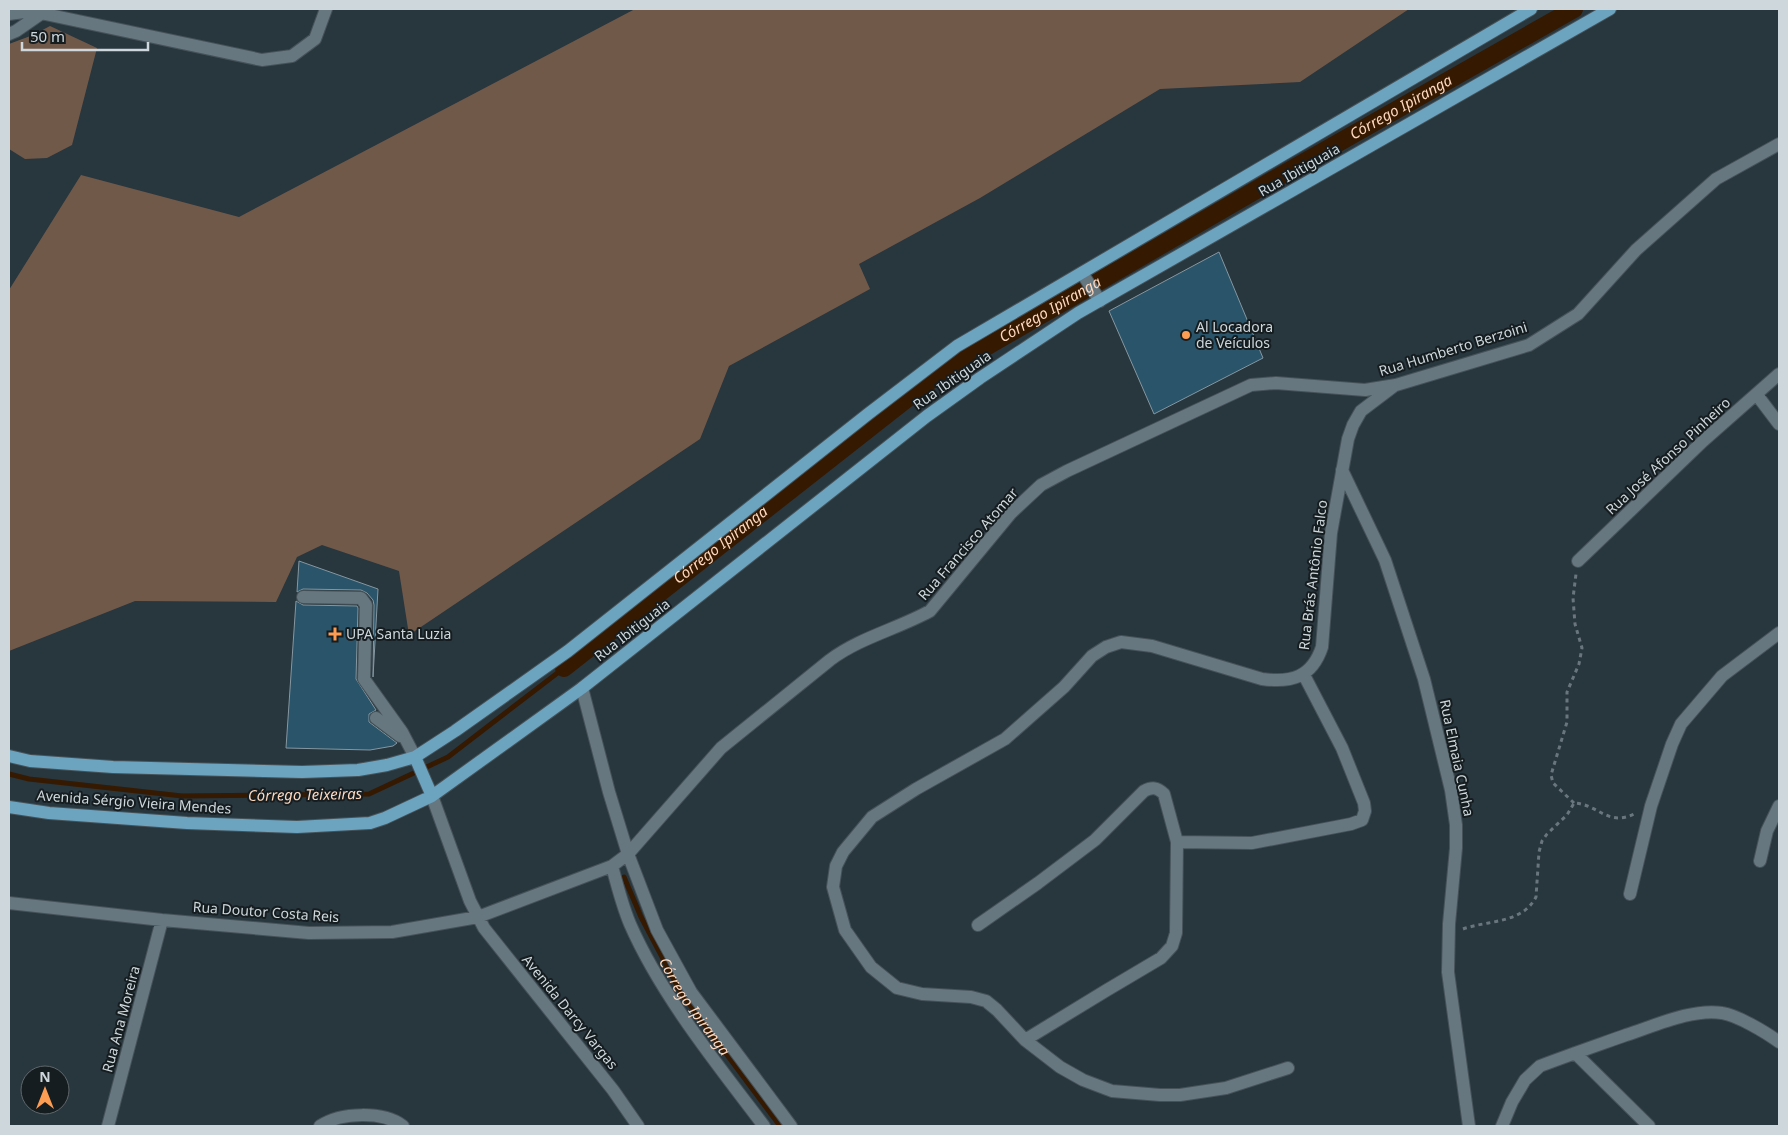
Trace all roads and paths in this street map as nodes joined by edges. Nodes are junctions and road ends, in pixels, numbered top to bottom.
1 (326, 9) edge
2 (1531, 9) edge
3 (1610, 9) edge
4 (42, 13) junction
5 (9, 14) edge
6 (9, 34) edge
7 (1779, 144) edge
8 (1084, 276) junction
9 (1099, 299) junction
10 (1779, 374) edge
11 (1396, 385) junction
12 (1364, 390) joint
13 (1757, 395) junction
14 (1779, 424) edge
15 (1342, 470) junction
16 (1578, 562) joint
17 (303, 597) dead end
18 (1779, 633) edge
19 (1304, 675) junction
20 (582, 688) junction
21 (376, 718) dead end
22 (404, 738) junction
23 (9, 756) edge
24 (417, 760) junction
25 (430, 790) junction
26 (1574, 803) junction
27 (9, 806) edge
28 (1651, 806) junction
29 (1779, 806) edge
30 (1176, 842) junction
31 (628, 854) junction
32 (1760, 861) dead end
33 (612, 866) junction
34 (1630, 894) dead end
35 (9, 903) edge
36 (478, 917) junction
37 (162, 920) junction
38 (978, 924) dead end
39 (1448, 939) junction
40 (1025, 1040) junction
41 (1779, 1042) edge
42 (1575, 1053) junction
43 (1288, 1068) dead end
44 (108, 1126) edge
45 (320, 1126) edge
46 (403, 1126) edge
47 (638, 1126) edge
48 (764, 1126) edge
49 (791, 1126) edge
50 (1469, 1126) edge
51 (1502, 1126) edge
52 (1649, 1126) edge

1 - 4 street
2 - 8 main road, Rua Ibitiguaia
3 - 9 main road, Rua Ibitiguaia
4 - 5 street
4 - 6 street
7 - 11 street, Rua Humberto Berzoini
8 - 9 street
8 - 24 main road, Rua Ibitiguaia
9 - 20 main road, Rua Ibitiguaia
10 - 13 street, Rua José Afonso Pinheiro
11 - 12 street, Rua Humberto Berzoini
11 - 15 street, Rua Brás Antônio Falco
12 - 31 street, Rua Francisco Atomar
13 - 14 street
13 - 16 street, Rua José Afonso Pinheiro
15 - 19 street, Rua Brás Antônio Falco
15 - 39 street, Rua Elmaia Cunha
16 - 26 path
17 - 22 street
18 - 28 street
19 - 30 street
19 - 40 street
20 - 25 main road, Rua Ibitiguaia
20 - 31 street
21 - 22 street
22 - 24 street
23 - 24 main road
24 - 25 main road
25 - 27 main road, Avenida Sérgio Vieira Mendes
25 - 36 street, Avenida Darcy Vargas
26 - 28 path
26 - 39 path
28 - 34 street
29 - 32 street
30 - 38 street
30 - 40 street
31 - 33 street, Rua Doutor Costa Reis
31 - 49 street
33 - 36 street, Rua Doutor Costa Reis
33 - 48 street
35 - 37 street, Rua Doutor Costa Reis
36 - 37 street, Rua Doutor Costa Reis
36 - 47 street, Avenida Darcy Vargas
37 - 44 street, Rua Ana Moreira
39 - 50 street, Rua Elmaia Cunha
40 - 43 street
41 - 42 street
42 - 51 street
42 - 52 street
45 - 46 street

